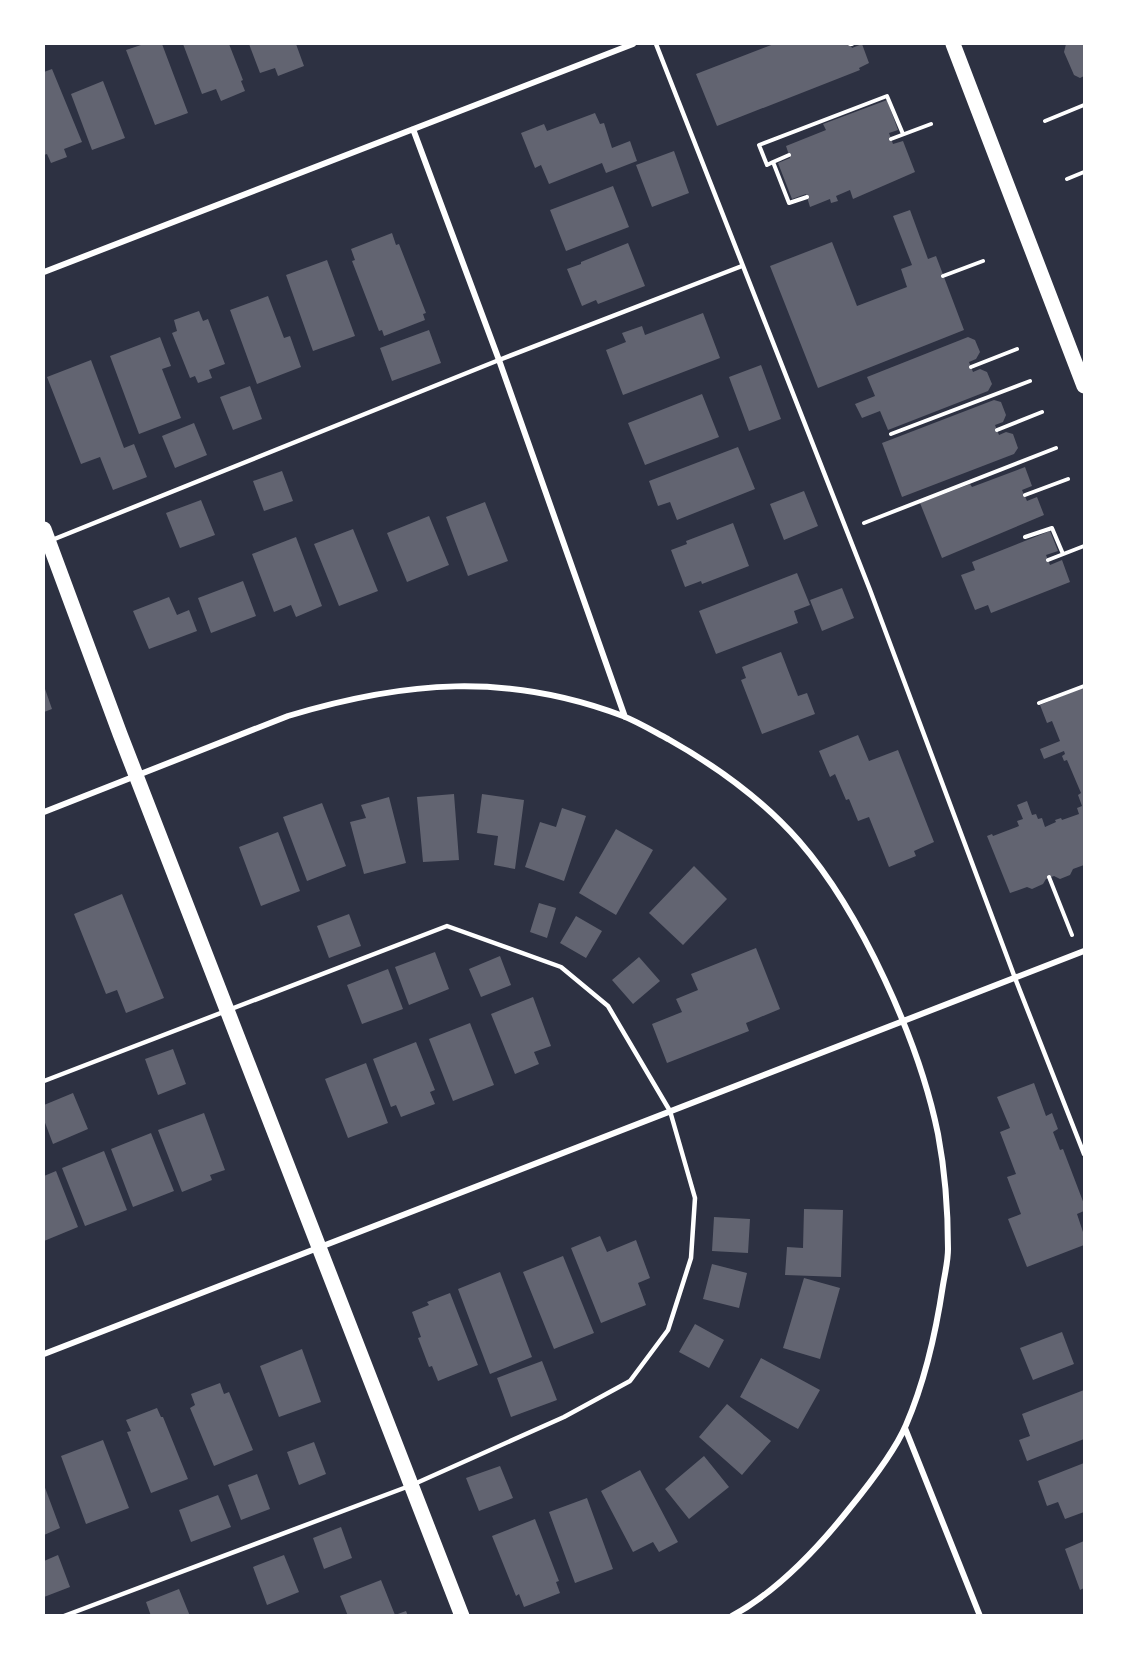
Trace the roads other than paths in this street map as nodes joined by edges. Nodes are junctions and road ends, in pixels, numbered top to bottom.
1 (633, 44) edge
2 (656, 44) edge
3 (953, 44) edge
4 (413, 129) junction
5 (742, 266) junction
6 (44, 272) edge
7 (499, 360) junction
8 (1084, 386) edge
9 (45, 538) edge
10 (625, 717) junction
11 (137, 774) junction
12 (44, 812) edge
13 (1082, 952) edge
14 (1015, 978) junction
15 (227, 1009) junction
16 (902, 1021) junction
17 (44, 1081) edge
18 (670, 1111) junction
19 (1084, 1154) edge
20 (319, 1247) junction
21 (44, 1354) edge
22 (905, 1428) junction
23 (412, 1485) junction
24 (63, 1616) edge
25 (462, 1616) edge
26 (732, 1616) edge
27 (980, 1616) edge

1 - 4 street
2 - 5 lane
3 - 8 main road
4 - 6 street
4 - 7 street
5 - 7 lane
5 - 14 lane
7 - 9 lane
7 - 10 street
9 - 11 main road
10 - 11 street
10 - 16 street
11 - 12 street
11 - 15 main road
13 - 14 street
14 - 16 street
14 - 19 lane
15 - 17 lane
15 - 18 lane
15 - 20 main road
16 - 18 street
16 - 22 street
18 - 20 street
18 - 23 lane
20 - 21 street
20 - 23 main road
22 - 26 street
22 - 27 street
23 - 24 lane
23 - 25 main road

